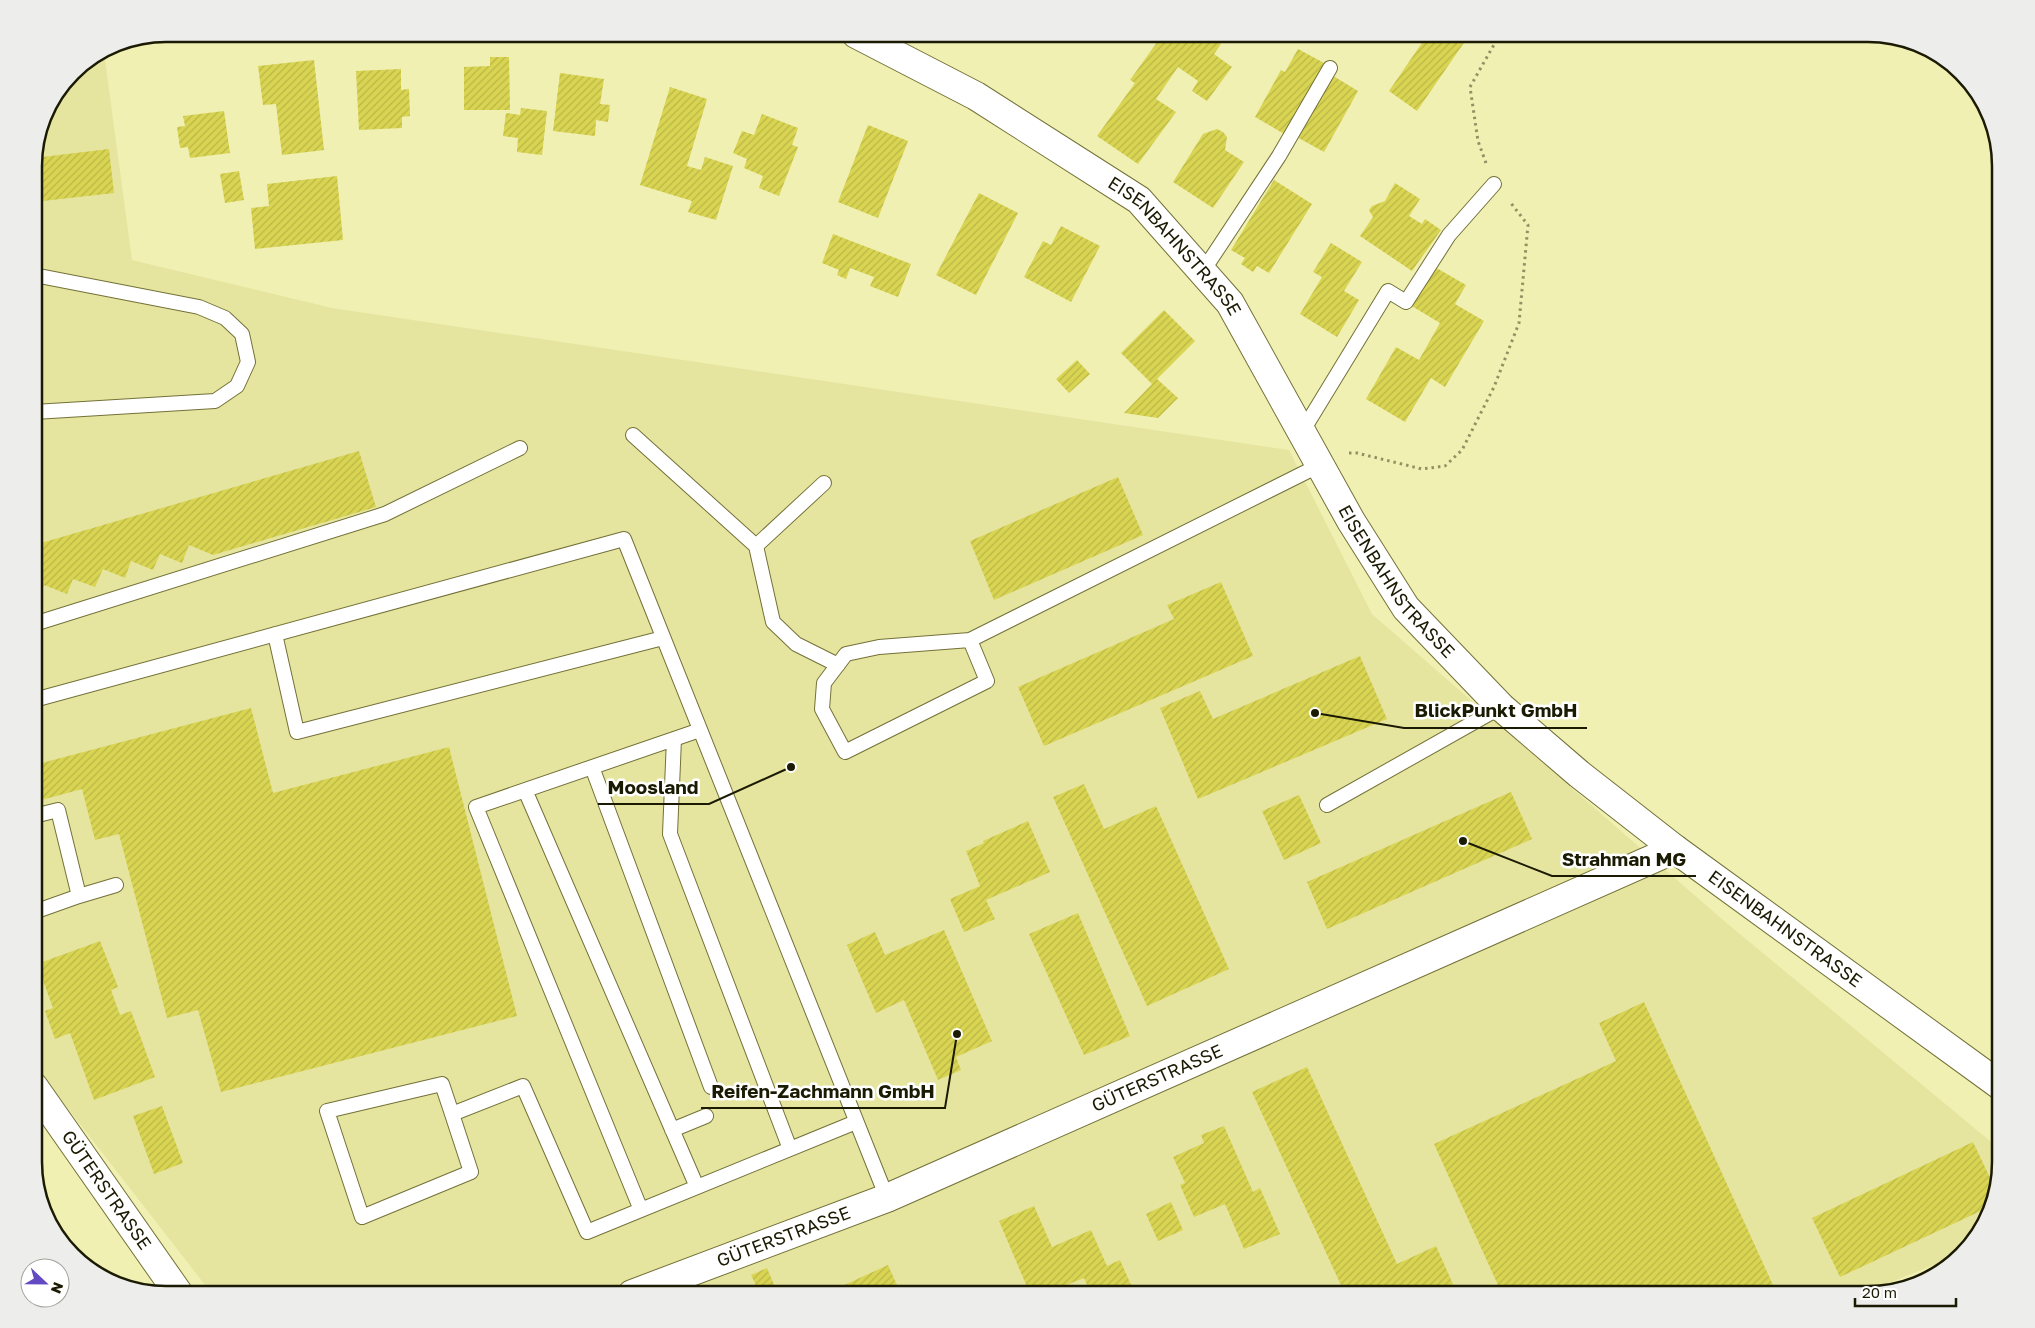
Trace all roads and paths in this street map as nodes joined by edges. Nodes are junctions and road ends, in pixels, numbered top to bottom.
1 (1495, 42) edge
2 (873, 43) edge
3 (1330, 68) dead end
4 (1494, 184) junction
5 (1203, 271) junction
6 (43, 277) edge
7 (43, 411) edge
8 (633, 435) dead end
9 (520, 448) dead end
10 (1312, 450) junction
11 (824, 483) dead end
12 (756, 546) junction
13 (43, 621) edge
14 (275, 634) junction
15 (663, 638) junction
16 (970, 640) junction
17 (838, 665) junction
18 (43, 698) edge
19 (1501, 707) junction
20 (700, 730) junction
21 (674, 739) junction
22 (592, 767) junction
23 (525, 790) junction
24 (1327, 804) dead end
25 (43, 814) edge
26 (1675, 849) junction
27 (116, 884) dead end
28 (79, 896) junction
29 (43, 909) edge
30 (1992, 1079) edge
31 (711, 1087) dead end
32 (43, 1101) edge
33 (452, 1114) junction
34 (706, 1116) dead end
35 (856, 1122) junction
36 (672, 1130) junction
37 (790, 1149) junction
38 (697, 1187) junction
39 (887, 1198) junction
40 (641, 1210) junction
41 (173, 1286) edge
42 (653, 1286) edge

1 - 4 path
2 - 5 street, EISENBAHNSTRASSE
3 - 5 lane
4 - 10 lane
4 - 10 path
5 - 10 street, EISENBAHNSTRASSE
6 - 7 lane
8 - 12 lane
9 - 13 lane
10 - 16 lane
10 - 19 street, EISENBAHNSTRASSE
11 - 12 lane
12 - 17 lane
14 - 15 lane
14 - 15 lane
14 - 18 lane
15 - 20 lane
16 - 17 lane
16 - 17 lane
19 - 24 lane
19 - 26 street, EISENBAHNSTRASSE
20 - 21 lane
20 - 35 lane
21 - 22 lane
21 - 37 lane
22 - 23 lane
22 - 31 lane
23 - 36 lane
23 - 40 lane
25 - 28 lane
26 - 30 street, EISENBAHNSTRASSE
26 - 39 street, GÜTERSTRASSE
27 - 28 lane
28 - 29 lane
32 - 41 street, GÜTERSTRASSE
33 - 33 lane
33 - 40 lane
34 - 36 lane
35 - 37 lane
35 - 39 lane
36 - 38 lane
37 - 38 lane
38 - 40 lane
39 - 42 street, GÜTERSTRASSE

